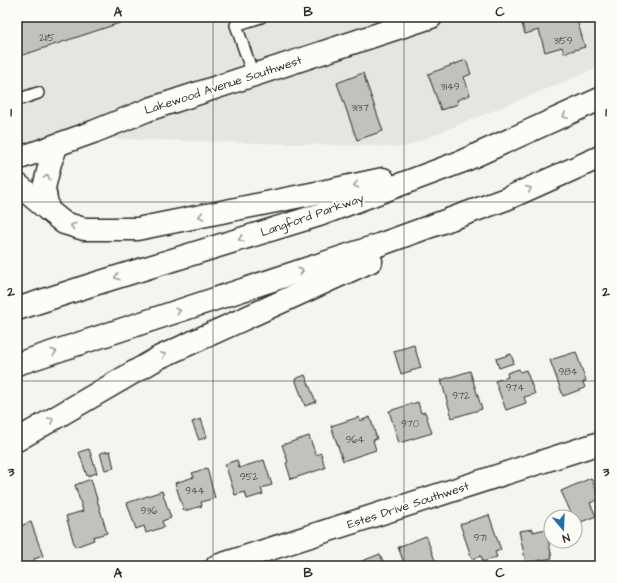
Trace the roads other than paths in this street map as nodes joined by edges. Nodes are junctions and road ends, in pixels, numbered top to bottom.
1 (261, 17) edge
2 (431, 17) edge
3 (234, 21) edge
4 (253, 75) junction
5 (38, 93) dead end
6 (600, 99) edge
7 (17, 100) edge
8 (57, 145) junction
9 (600, 157) edge
10 (17, 159) edge
11 (463, 161) junction
12 (17, 184) edge
13 (506, 199) junction
14 (48, 210) junction
15 (17, 310) edge
16 (17, 364) edge
17 (17, 440) edge
18 (600, 443) edge
19 (217, 566) edge

1 - 3 lane
2 - 4 main road, Lakewood Avenue Southwest
3 - 4 lane
4 - 8 main road, Lakewood Avenue Southwest
5 - 7 lane
6 -> 11 main road, Langford Parkway
8 - 10 main road, Lakewood Avenue Southwest
14 -> 8 main road
13 -> 9 main road
11 -> 14 main road
11 -> 15 main road, Langford Parkway
12 - 14 main road
16 -> 13 main road
17 -> 13 main road
18 - 19 main road, Estes Drive Southwest

